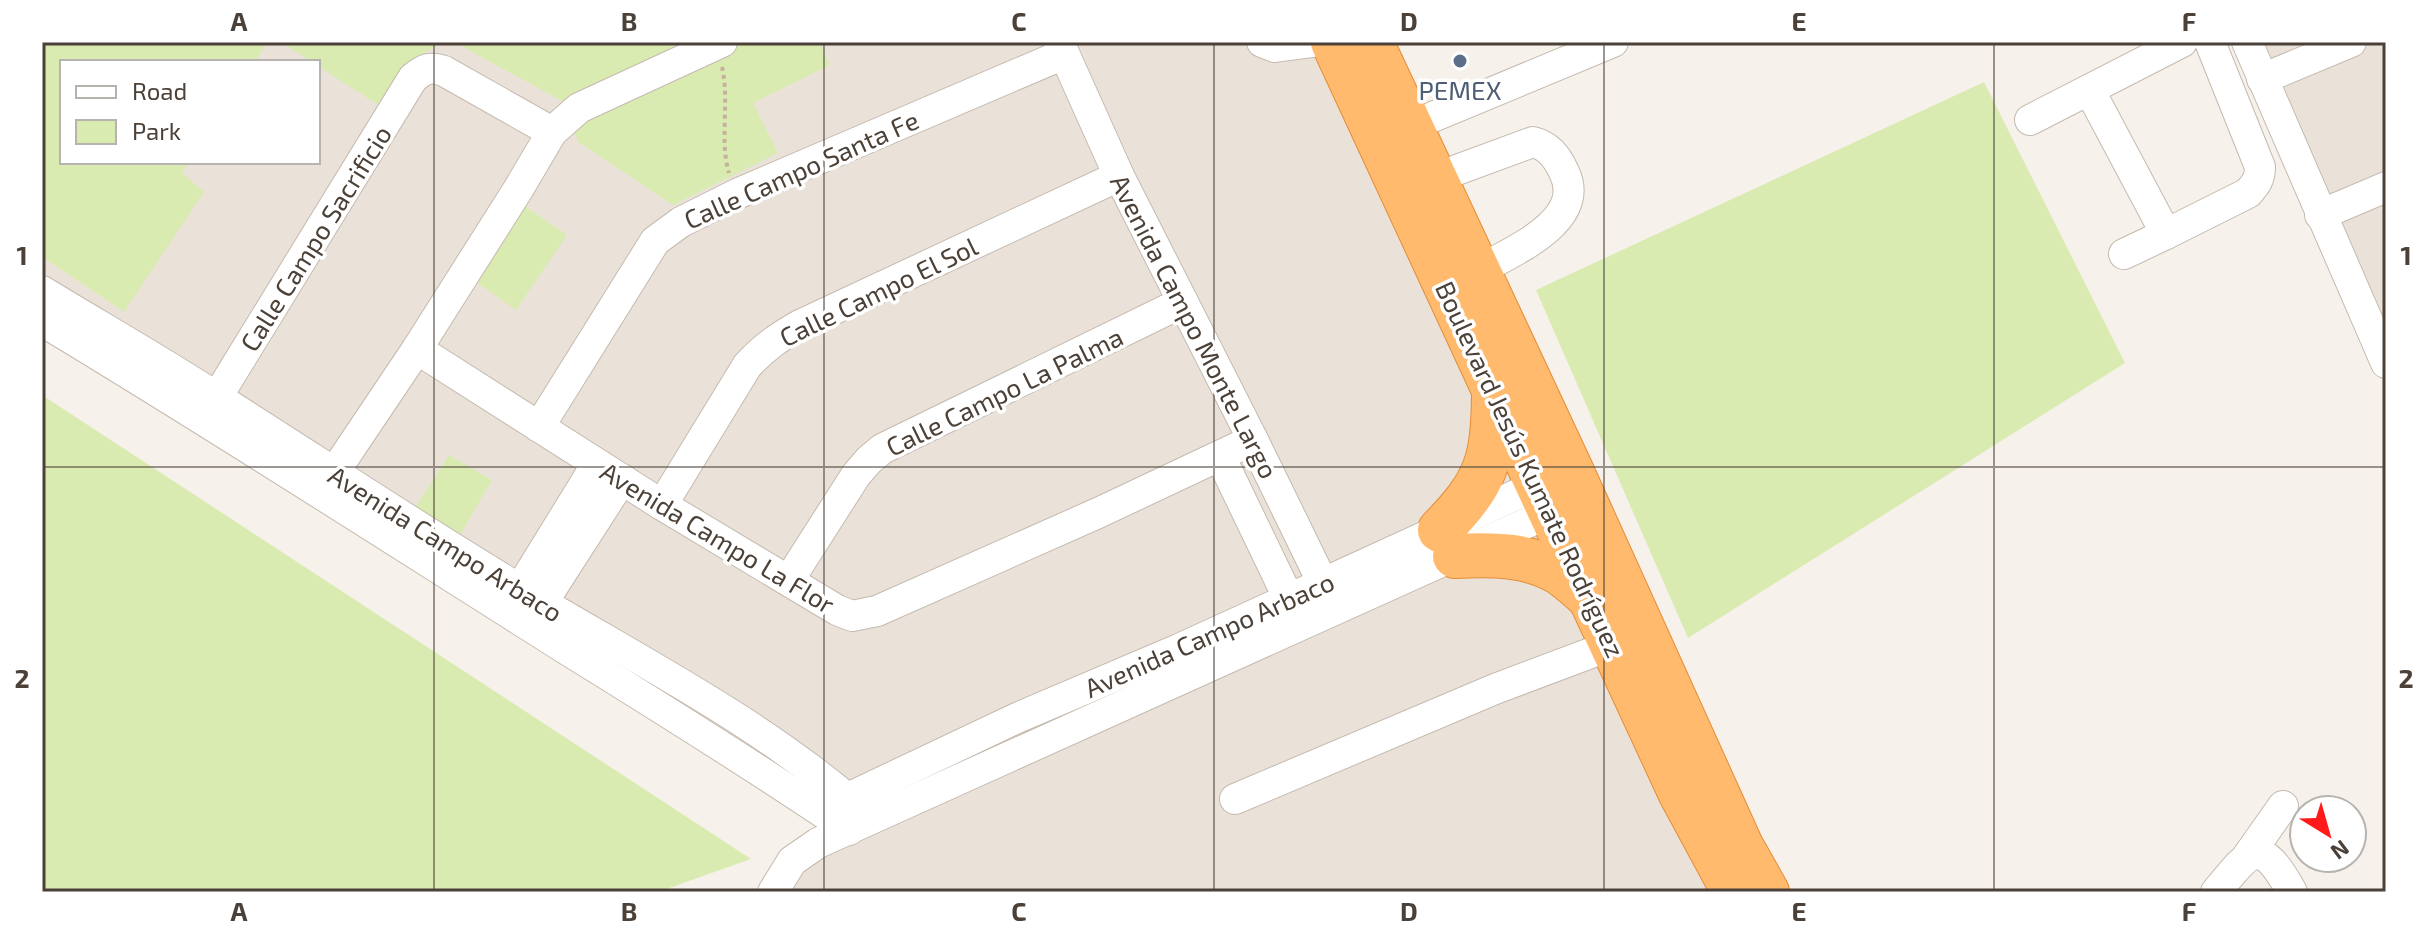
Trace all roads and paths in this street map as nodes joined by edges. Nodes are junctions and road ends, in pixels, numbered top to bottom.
1 (1262, 42) edge
2 (1313, 42) edge
3 (1333, 42) edge
4 (1371, 42) edge
5 (1613, 42) edge
6 (2182, 42) edge
7 (2210, 42) edge
8 (2247, 42) edge
9 (2351, 42) edge
10 (719, 43) edge
11 (1061, 48) edge
12 (2262, 79) junction
13 (2090, 91) junction
14 (2030, 120) dead end
15 (1411, 126) junction
16 (552, 132) junction
17 (1119, 176) junction
18 (1435, 178) junction
19 (2386, 187) edge
20 (739, 193) junction
21 (2320, 215) junction
22 (2166, 234) junction
23 (2124, 254) dead end
24 (1478, 271) junction
25 (42, 291) edge
26 (1183, 302) junction
27 (42, 321) edge
28 (417, 349) junction
29 (2385, 356) edge
30 (1494, 388) junction
31 (217, 397) junction
32 (539, 427) junction
33 (1253, 440) junction
34 (1220, 456) junction
35 (610, 472) junction
36 (333, 474) junction
37 (1561, 491) junction
38 (662, 505) junction
39 (1448, 543) junction
40 (789, 580) junction
41 (1329, 596) junction
42 (1590, 598) junction
43 (524, 607) junction
44 (1295, 612) junction
45 (1612, 645) junction
46 (1235, 799) dead end
47 (2283, 806) dead end
48 (843, 821) junction
49 (2247, 857) junction
50 (782, 887) edge
51 (1734, 892) edge
52 (1767, 892) edge
53 (2216, 892) edge
54 (2292, 892) edge

1 - 2 street
3 - 30 highway, Boulevard Jesús Kumate Rodríguez
4 - 15 highway, Boulevard Jesús Kumate Rodríguez
5 - 15 street
6 - 13 street
7 - 22 street
8 - 12 street
9 - 12 street
10 - 16 street
10 - 20 path
11 - 17 street, Avenida Campo Monte Largo
11 - 20 street, Calle Campo Santa Fe
12 - 21 street
13 - 14 street
13 - 22 street
15 - 18 highway, Boulevard Jesús Kumate Rodríguez
16 - 28 street
16 - 31 street, Calle Campo Sacrificio
17 - 26 street, Avenida Campo Monte Largo
17 - 38 street, Calle Campo El Sol
18 - 24 highway, Boulevard Jesús Kumate Rodríguez
18 - 24 street
19 - 21 street
20 - 32 street, Calle Campo Santa Fe
21 - 29 street
22 - 23 street
24 - 37 highway, Boulevard Jesús Kumate Rodríguez
25 - 31 street, Avenida Campo Arbaco
26 - 33 street, Avenida Campo Monte Largo
26 - 40 street, Calle Campo La Palma
27 - 43 street, Avenida Campo Arbaco
28 - 32 street, Avenida Campo La Flor
28 - 36 street
30 - 37 highway, Boulevard Jesús Kumate Rodríguez
30 - 39 highway
31 - 36 street, Avenida Campo Arbaco
32 - 35 street, Avenida Campo La Flor
33 - 34 street, Avenida Campo La Flor
33 - 41 street, Avenida Campo Monte Largo
34 - 40 street, Avenida Campo La Flor
34 - 44 street
35 - 38 street, Avenida Campo La Flor
35 - 43 street
36 - 43 street, Avenida Campo Arbaco
37 - 39 street, Avenida Campo Arbaco
37 - 42 highway, Boulevard Jesús Kumate Rodríguez
37 - 52 highway, Boulevard Jesús Kumate Rodríguez
38 - 40 street, Avenida Campo La Flor
39 - 41 street, Avenida Campo Arbaco
39 - 42 highway
41 - 44 street, Avenida Campo Arbaco
42 - 45 highway, Boulevard Jesús Kumate Rodríguez
43 - 48 street, Avenida Campo Arbaco
44 - 48 street, Avenida Campo Arbaco
45 - 46 street
45 - 51 highway, Boulevard Jesús Kumate Rodríguez
47 - 49 street
48 - 50 street
49 - 53 street
49 - 54 street

